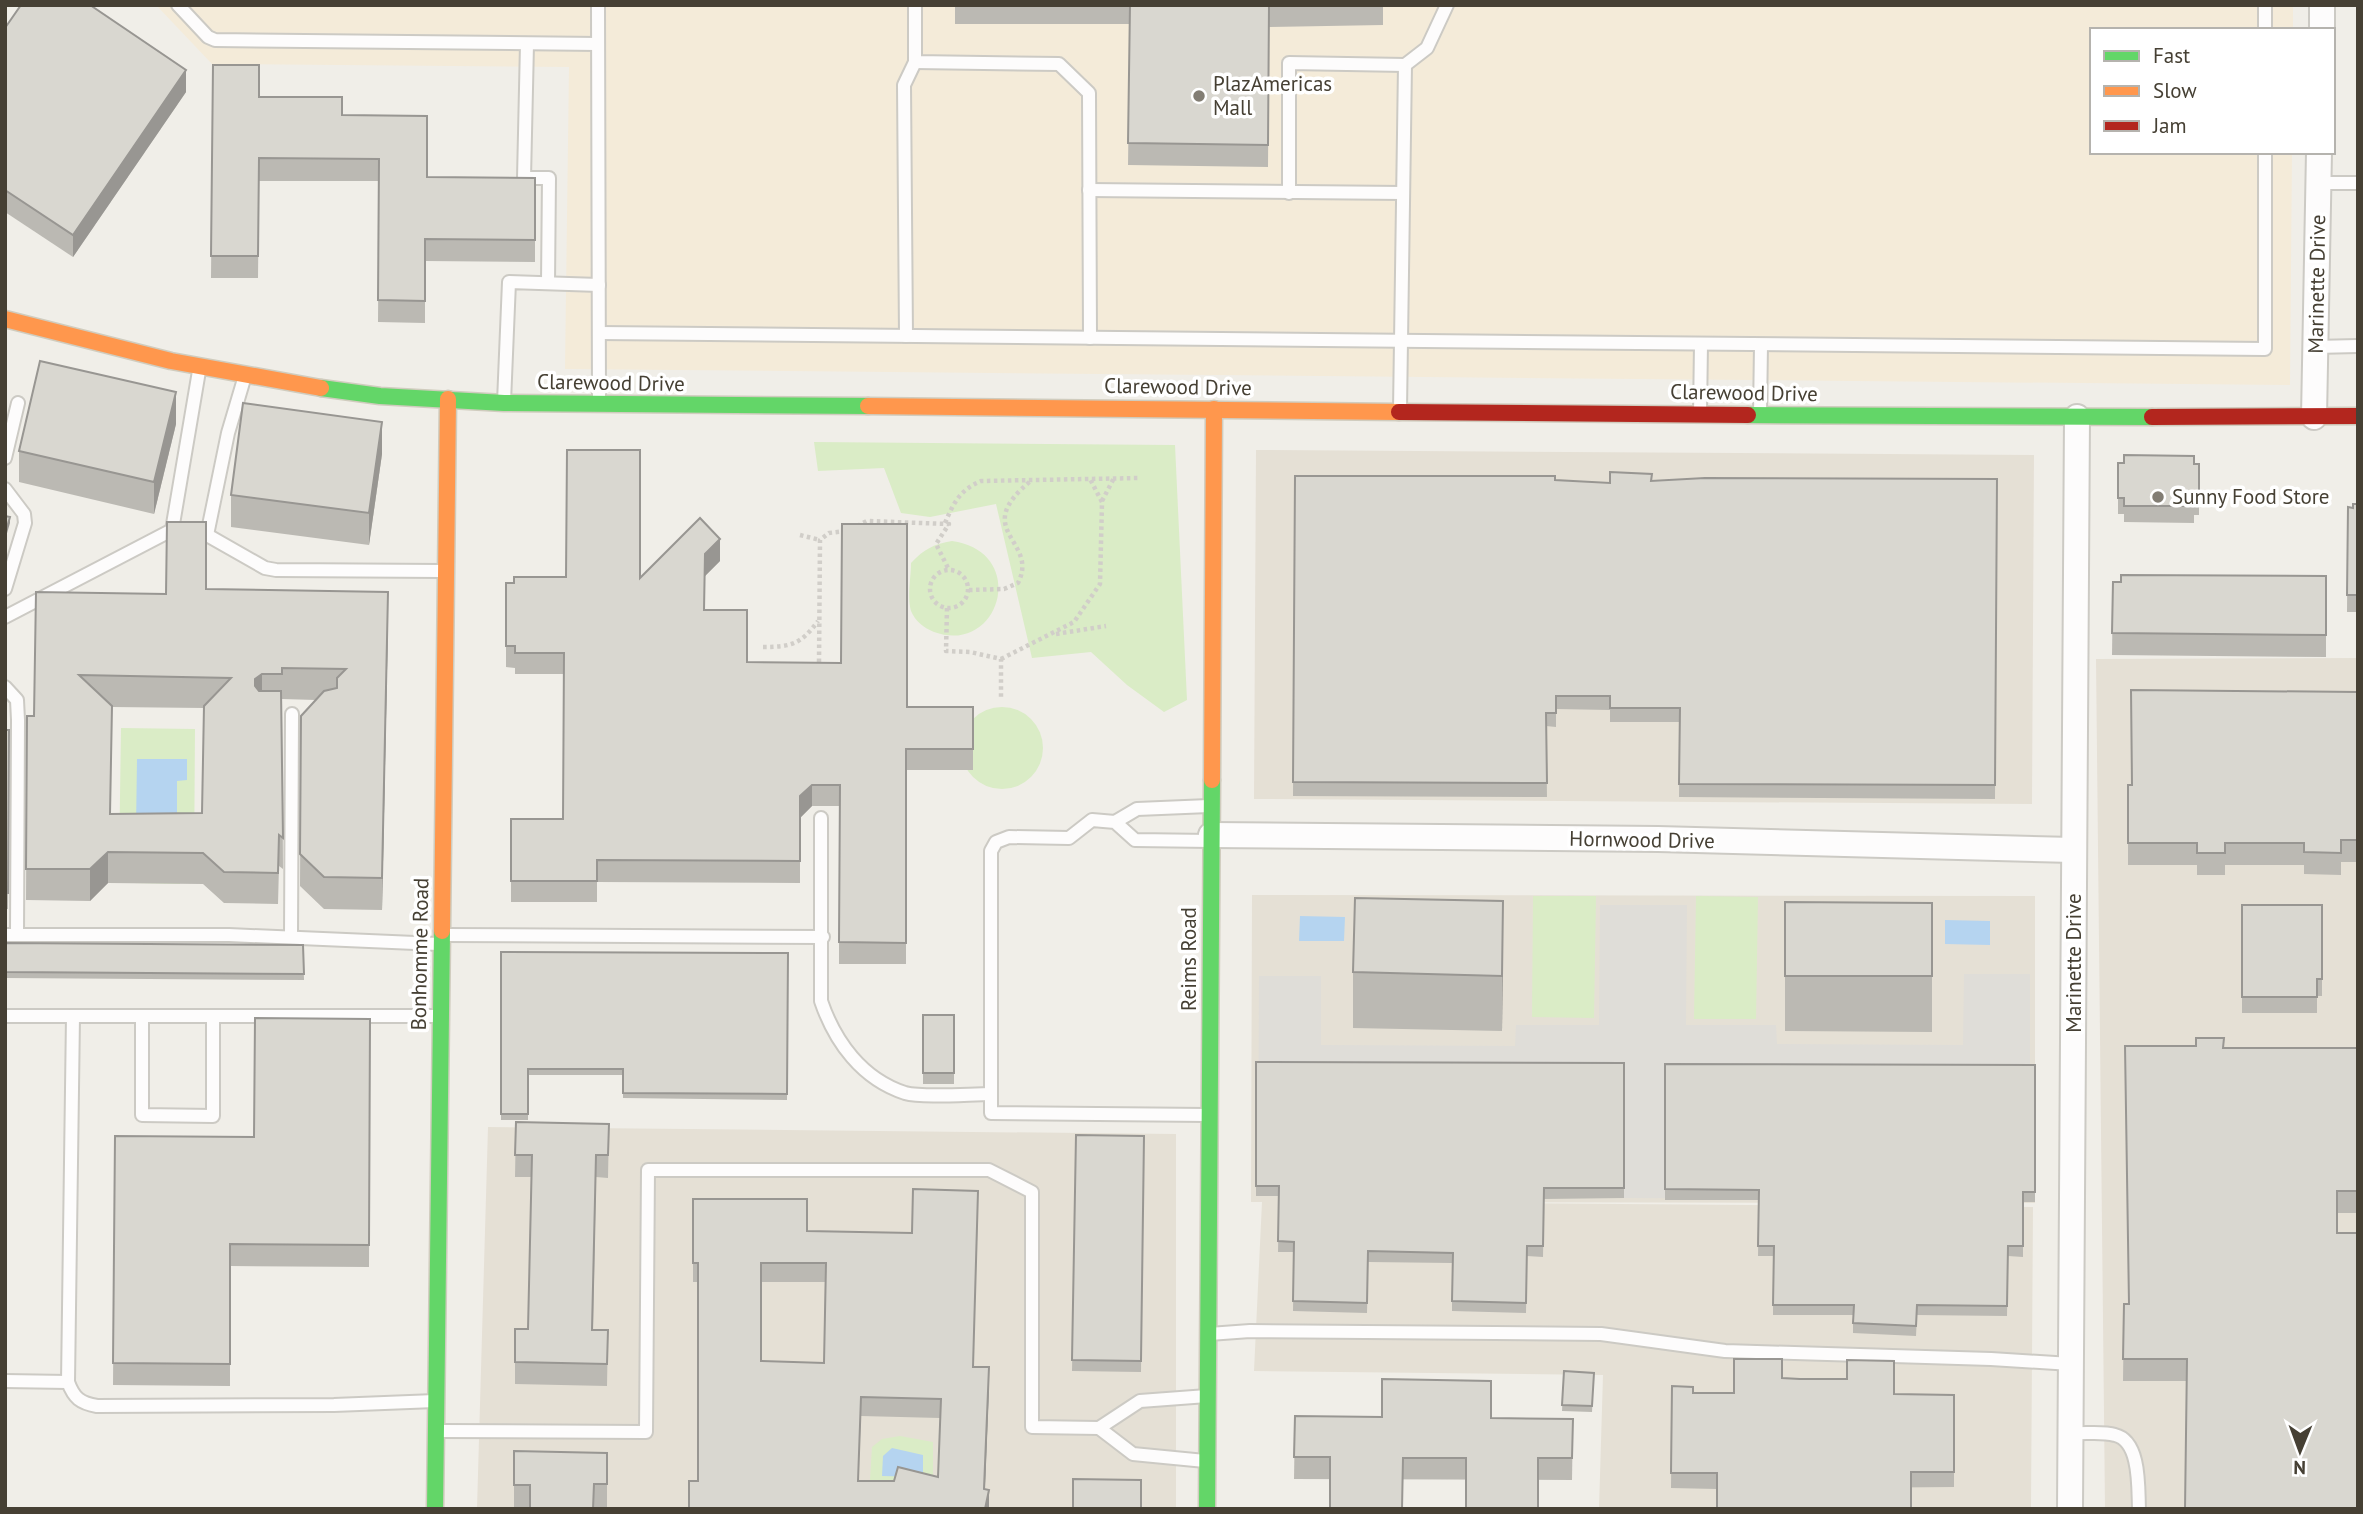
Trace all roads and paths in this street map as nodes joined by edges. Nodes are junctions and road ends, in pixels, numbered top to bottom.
1 (178, 5) edge
2 (598, 5) edge
3 (915, 5) edge
4 (1447, 5) edge
5 (2265, 5) edge
6 (2322, 5) edge
7 (2265, 28) edge
8 (2322, 28) edge
9 (527, 44) junction
10 (598, 44) junction
11 (915, 62) junction
12 (1405, 65) junction
13 (2265, 154) edge
14 (2319, 154) edge
15 (2319, 183) junction
16 (2358, 183) edge
17 (1089, 190) junction
18 (1289, 193) junction
19 (1403, 193) junction
20 (548, 283) junction
21 (599, 285) junction
22 (5, 319) edge
23 (598, 332) junction
24 (905, 336) junction
25 (1090, 338) junction
26 (1401, 342) junction
27 (1701, 344) junction
28 (1761, 345) junction
29 (2315, 346) junction
30 (2358, 346) edge
31 (199, 367) junction
32 (245, 375) junction
33 (448, 399) junction
34 (19, 403) dead end
35 (504, 403) junction
36 (599, 405) junction
37 (1214, 409) junction
38 (1400, 410) junction
39 (1700, 414) junction
40 (1760, 414) junction
41 (2358, 416) edge
42 (2077, 417) junction
43 (2314, 417) junction
44 (5, 458) edge
45 (1114, 478) junction
46 (1140, 478) dead end
47 (1090, 479) junction
48 (1032, 480) junction
49 (5, 489) edge
50 (1102, 502) junction
51 (946, 523) junction
52 (172, 530) junction
53 (800, 534) dead end
54 (207, 535) junction
55 (820, 540) junction
56 (949, 570) junction
57 (446, 571) junction
58 (5, 589) edge
59 (968, 590) junction
60 (947, 608) junction
61 (5, 617) edge
62 (819, 620) junction
63 (1106, 626) dead end
64 (1051, 635) junction
65 (764, 647) dead end
66 (1001, 659) junction
67 (818, 662) edge
68 (5, 687) edge
69 (1001, 698) dead end
70 (293, 714) dead end
71 (1211, 806) junction
72 (821, 818) dead end
73 (1115, 822) junction
74 (1211, 838) junction
75 (2073, 850) junction
76 (11, 935) edge
77 (291, 937) junction
78 (822, 937) junction
79 (442, 939) junction
80 (5, 1016) edge
81 (73, 1016) junction
82 (142, 1016) junction
83 (213, 1016) junction
84 (440, 1016) junction
85 (991, 1094) junction
86 (1210, 1115) junction
87 (1208, 1334) junction
88 (2071, 1364) junction
89 (5, 1381) edge
90 (68, 1382) junction
91 (1208, 1396) junction
92 (436, 1401) junction
93 (1099, 1428) junction
94 (435, 1431) junction
95 (2071, 1433) junction
96 (1208, 1461) junction
97 (435, 1509) edge
98 (1207, 1509) edge
99 (2070, 1509) edge
100 (2139, 1509) edge

1 - 9 lane
2 - 10 lane
3 - 11 lane
4 - 12 lane
5 - 7 lane
6 - 8 street
9 - 10 lane
9 - 20 lane
10 - 21 lane
11 - 17 lane
11 - 24 lane
12 - 18 lane
12 - 19 lane
13 - 28 lane
14 - 15 street, Marinette Drive
15 - 16 lane
15 - 29 street, Marinette Drive
17 - 18 lane
17 - 25 lane
18 - 19 lane
19 - 26 lane
20 - 21 lane
20 - 35 lane
21 - 23 lane
22 - 31 street, Clarewood Drive
23 - 24 lane
23 - 36 lane
24 - 25 lane
25 - 26 lane
26 - 27 lane
26 - 38 lane
27 - 28 lane
27 - 39 lane
28 - 40 lane
29 - 30 lane
29 - 43 street, Marinette Drive
31 - 32 street, Clarewood Drive
31 - 52 lane
32 - 33 street, Clarewood Drive
32 - 54 lane
33 - 35 street, Clarewood Drive
33 - 57 street, Bonhomme Road
34 - 44 lane
35 - 36 street, Clarewood Drive
36 - 37 street, Clarewood Drive
37 - 38 street, Clarewood Drive
37 - 71 street, Reims Road
38 - 39 street, Clarewood Drive
39 - 40 street, Clarewood Drive
40 - 42 street, Clarewood Drive
41 - 43 street, Clarewood Drive
42 - 43 street, Clarewood Drive
42 - 75 street, Marinette Drive
45 - 46 path
45 - 47 path
45 - 50 path
47 - 48 path
47 - 50 path
48 - 51 path
48 - 59 path
49 - 58 lane
50 - 64 path
51 - 55 path
51 - 56 path
52 - 54 lane
52 - 61 lane
53 - 55 path
54 - 57 lane
55 - 62 path
56 - 59 path
56 - 60 path
57 - 79 street, Bonhomme Road
59 - 60 path
60 - 66 path
62 - 65 path
62 - 67 path
63 - 64 path
64 - 66 path
66 - 69 path
68 - 76 lane
70 - 77 lane
71 - 73 lane
71 - 74 street, Reims Road
72 - 78 lane
73 - 74 lane
73 - 85 lane
74 - 75 street, Hornwood Drive
74 - 86 street, Reims Road
75 - 88 street, Marinette Drive
76 - 77 lane
77 - 79 lane
78 - 79 lane
78 - 85 lane
79 - 84 street, Bonhomme Road
80 - 81 lane
81 - 82 lane
81 - 90 lane
82 - 83 lane
82 - 83 lane
83 - 84 lane
84 - 92 street, Bonhomme Road
85 - 86 lane
86 - 87 street, Reims Road
87 - 88 lane
87 - 91 street, Reims Road
88 - 95 street, Marinette Drive
89 - 90 lane
90 - 92 lane
91 - 93 lane
91 - 96 street, Reims Road
92 - 94 street, Bonhomme Road
93 - 94 lane
93 - 96 lane
94 - 97 street, Bonhomme Road
95 - 99 street, Marinette Drive
95 - 100 lane
96 - 98 street, Reims Road

